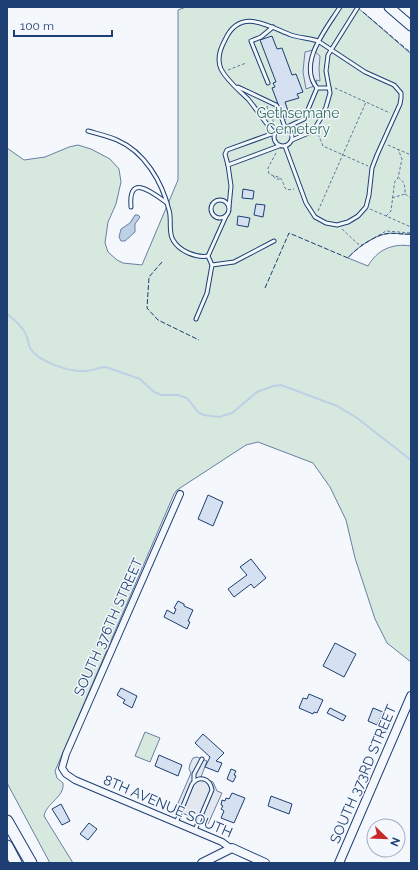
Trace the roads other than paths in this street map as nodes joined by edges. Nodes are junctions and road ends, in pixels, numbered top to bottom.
1 (340, 7) edge
2 (358, 7) edge
3 (389, 7) edge
4 (411, 26) edge
5 (273, 27) junction
6 (318, 41) junction
7 (331, 50) junction
8 (268, 83) dead end
9 (235, 86) junction
10 (317, 88) junction
11 (329, 88) junction
12 (285, 128) junction
13 (88, 131) dead end
14 (274, 133) junction
15 (292, 140) junction
16 (279, 146) junction
17 (285, 146) junction
18 (228, 165) junction
19 (167, 203) junction
20 (131, 207) dead end
21 (229, 207) junction
22 (226, 216) junction
23 (274, 241) dead end
24 (208, 256) junction
25 (212, 265) junction
26 (196, 319) dead end
27 (180, 494) dead end
28 (411, 696) edge
29 (202, 759) dead end
30 (62, 770) joint
31 (194, 781) junction
32 (7, 821) edge
33 (176, 823) junction
34 (195, 831) junction
35 (7, 846) edge
36 (230, 848) junction
37 (16, 863) edge
38 (31, 863) edge
39 (202, 863) edge
40 (263, 863) edge
41 (339, 863) edge

1 - 6 lane
2 - 7 lane
3 - 4 main road
5 - 6 lane
5 - 8 lane
5 - 9 lane
6 - 7 lane
6 - 10 lane
7 - 11 lane
7 - 17 lane
9 - 12 lane
9 - 14 lane
10 - 11 lane
10 - 12 lane
11 - 15 lane
12 - 14 lane
12 - 15 lane
13 - 19 lane
14 - 16 lane
14 - 18 lane
15 - 17 lane
16 - 17 lane
16 - 18 lane
18 - 21 lane
19 - 20 lane
19 - 24 lane
21 - 22 lane
21 - 22 lane
22 - 24 lane
23 - 25 lane
24 - 25 lane
25 - 26 lane
27 - 30 street, SOUTH 376TH STREET
28 - 41 street, SOUTH 373RD STREET
29 - 31 lane
30 - 33 street, 8TH AVENUE SOUTH
31 - 33 lane
31 - 34 lane
32 - 38 highway
33 - 34 street, 8TH AVENUE SOUTH
34 - 36 street, 8TH AVENUE SOUTH
35 - 37 highway
36 - 39 street
36 - 40 street, 8TH AVENUE SOUTH

